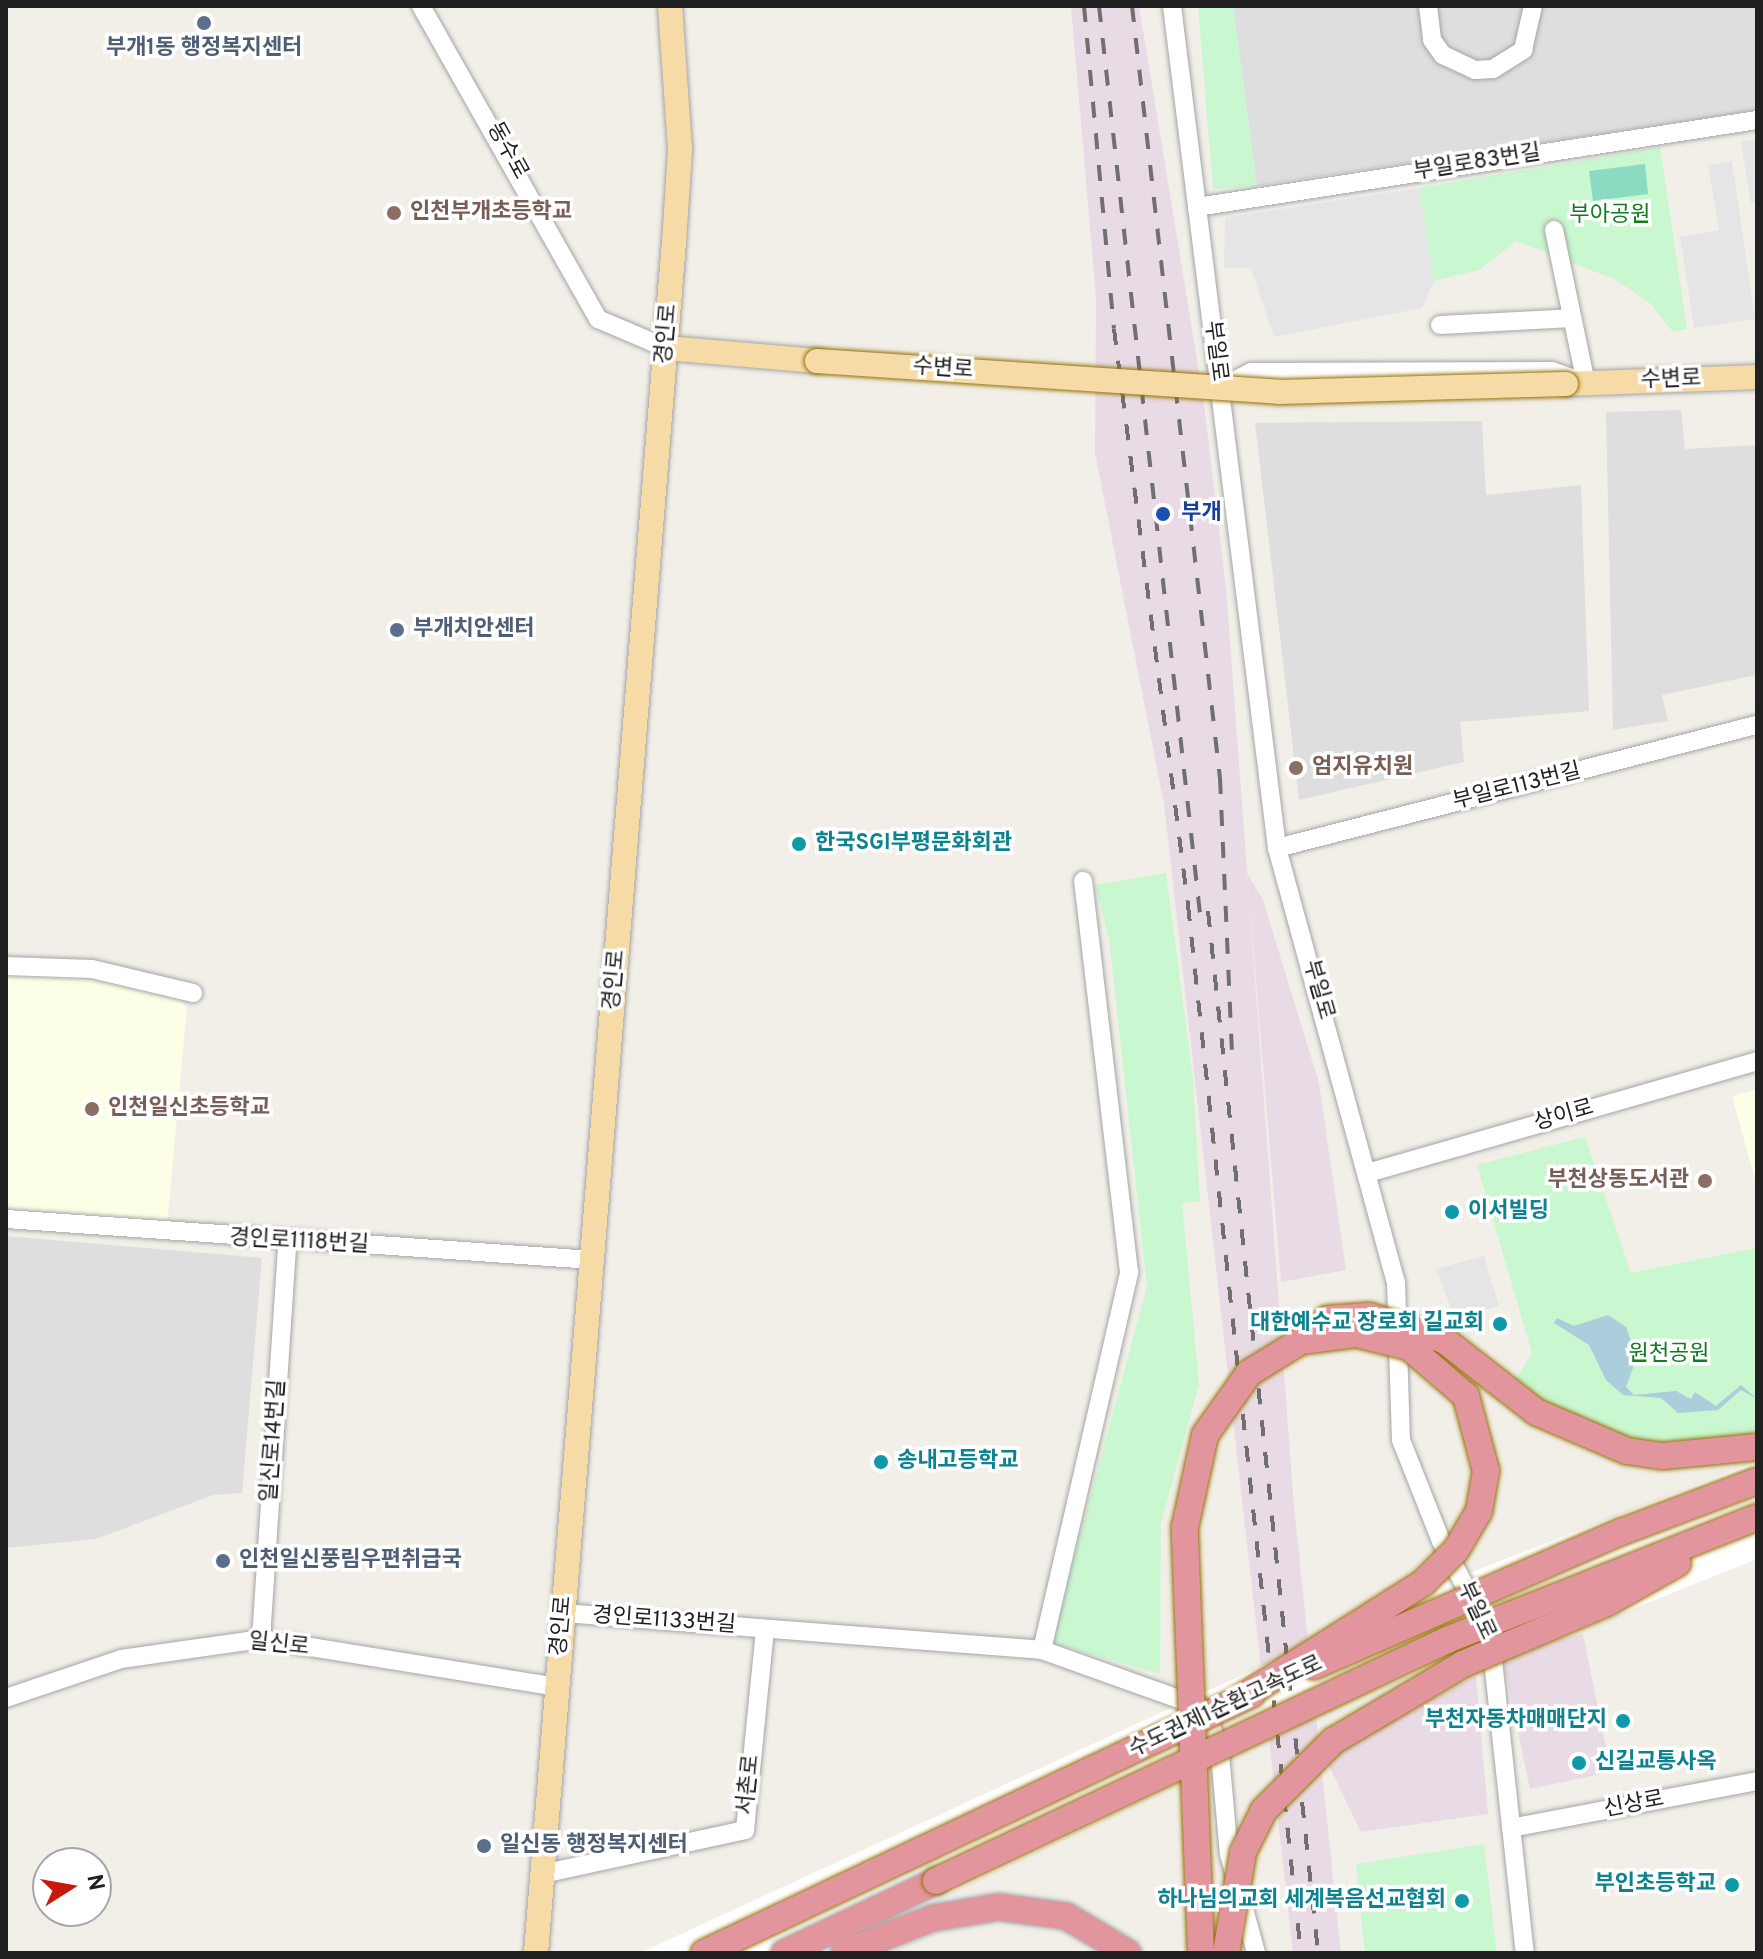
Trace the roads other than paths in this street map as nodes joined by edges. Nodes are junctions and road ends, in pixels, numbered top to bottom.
1 (421, 6) edge
2 (670, 6) edge
3 (1172, 6) edge
4 (1428, 6) edge
5 (1533, 6) edge
6 (1757, 120) edge
7 (1197, 207) junction
8 (1554, 230) dead end
9 (1572, 318) junction
10 (1440, 325) dead end
11 (666, 348) junction
12 (1757, 377) edge
13 (1576, 383) junction
14 (1220, 388) junction
15 (1757, 725) edge
16 (1277, 848) junction
17 (1083, 881) dead end
18 (6, 966) edge
19 (193, 993) dead end
20 (1757, 1061) edge
21 (1371, 1172) junction
22 (6, 1219) edge
23 (287, 1243) junction
24 (592, 1260) junction
25 (1757, 1447) edge
26 (1757, 1481) edge
27 (1757, 1518) edge
28 (563, 1613) junction
29 (765, 1629) junction
30 (261, 1639) junction
31 (1042, 1650) junction
32 (557, 1687) junction
33 (6, 1698) edge
34 (1238, 1700) junction
35 (1757, 1781) edge
36 (1511, 1828) junction
37 (542, 1874) junction
38 (536, 1953) edge
39 (704, 1953) edge
40 (784, 1953) edge
41 (844, 1953) edge
42 (1128, 1953) edge
43 (1188, 1953) edge
44 (1201, 1953) edge
45 (1226, 1953) edge
46 (1256, 1953) edge
47 (1525, 1953) edge

1 - 11 street, 동수로
2 - 11 main road, 경인로
3 - 7 street, 부일로
4 - 5 street
6 - 7 street, 부일로83번길
7 - 14 street, 부일로
8 - 9 street
9 - 10 street
9 - 13 street
11 - 13 main road, 수변로, bridge
11 - 24 main road, 경인로
12 - 13 main road, 수변로
13 - 14 street, 수변로
13 - 14 street, 수변로
14 - 16 street, 부일로
15 - 16 street, 부일로113번길
16 - 21 street, 부일로
17 - 31 street
18 - 19 street
20 - 21 street, 상이로
21 - 36 street, 부일로
22 - 23 street, 경인로1118번길
23 - 24 street, 경인로1118번길
23 - 30 street, 일신로14번길
24 - 28 main road, 경인로
25 - 43 highway, bridge
26 - 34 highway, 수도권제1순환고속도로, bridge
27 - 40 highway, 수도권제1순환고속도로, bridge
27 - 45 highway, bridge
28 - 29 street, 경인로1133번길
28 - 32 main road, 경인로
29 - 31 street, 경인로1133번길
29 - 37 street, 서촌로
30 - 32 street, 일신로
30 - 33 street, 일신로
31 - 46 street, 경인로1133번길
32 - 37 main road, 경인로
34 - 39 highway, 수도권제1순환고속도로, bridge
34 - 44 highway, bridge
35 - 36 street, 신상로
36 - 47 street, 부일로
37 - 38 main road, 경인로
41 - 42 highway

